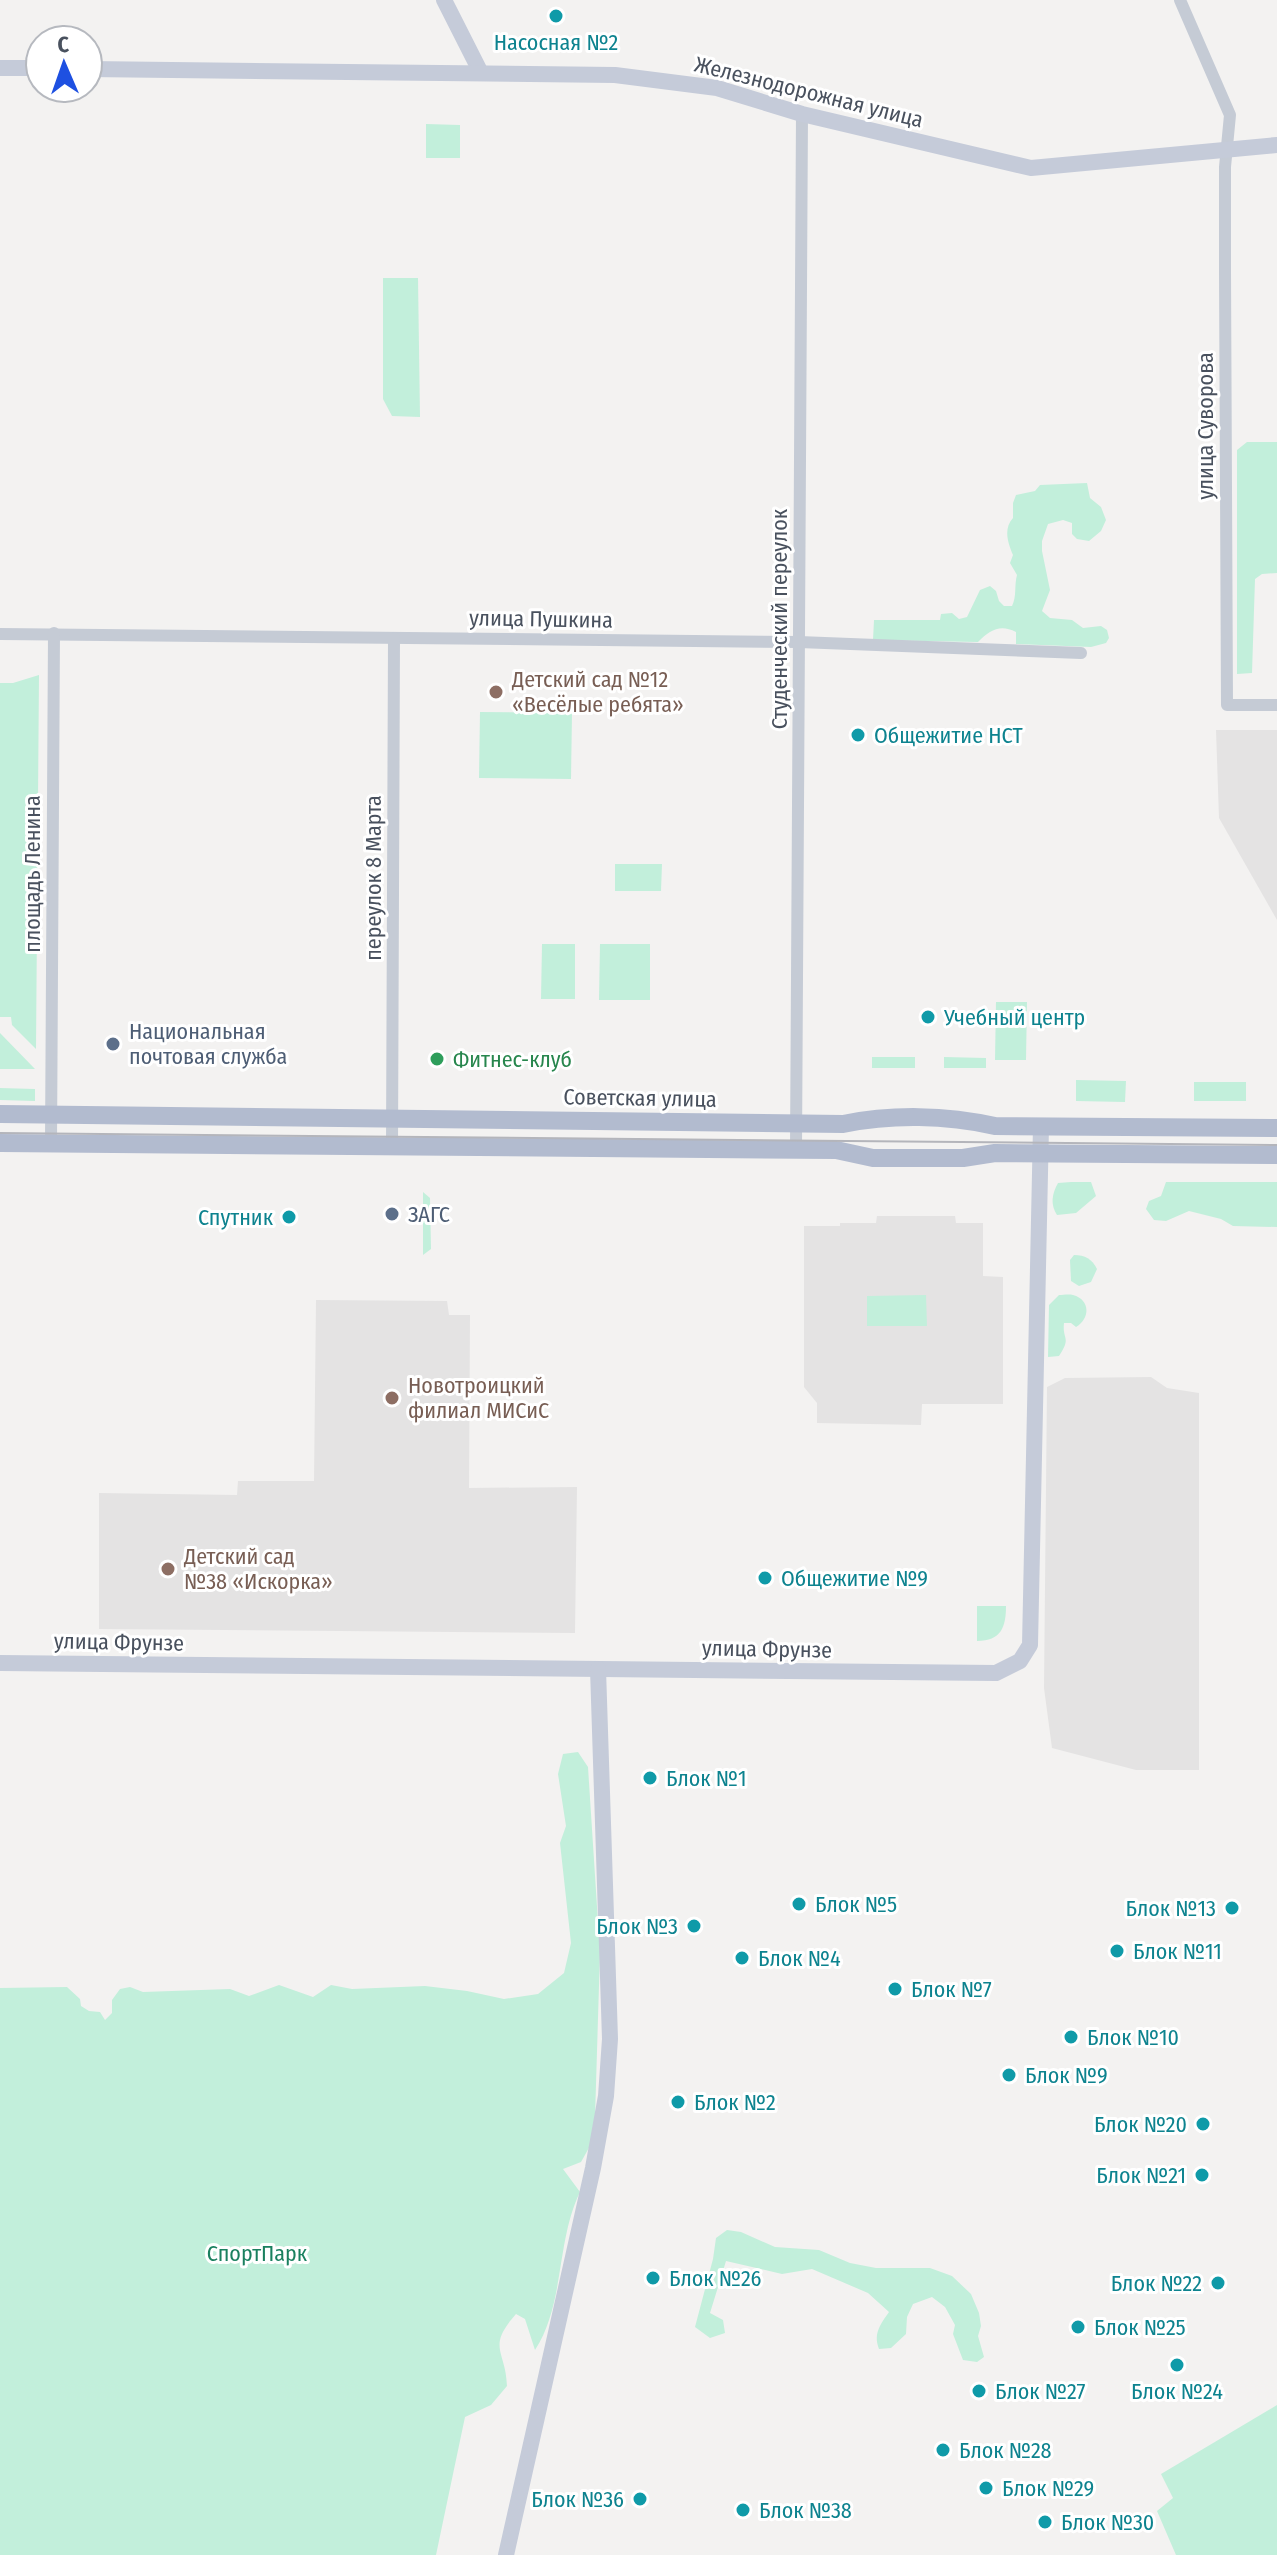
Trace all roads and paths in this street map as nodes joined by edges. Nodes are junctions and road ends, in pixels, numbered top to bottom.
1 (444, 0) edge
2 (1180, 0) edge
3 (0, 68) edge
4 (24, 68) edge
5 (104, 69) edge
6 (481, 73) junction
7 (802, 114) junction
8 (1277, 145) edge
9 (1227, 148) junction
10 (54, 633) junction
11 (0, 634) edge
12 (394, 638) junction
13 (799, 642) junction
14 (1081, 653) dead end
15 (1277, 705) edge
16 (0, 1114) edge
17 (51, 1115) junction
18 (393, 1119) junction
19 (796, 1124) junction
20 (1041, 1126) junction
21 (1277, 1128) edge
22 (0, 1143) edge
23 (51, 1143) junction
24 (392, 1146) junction
25 (796, 1150) junction
26 (1041, 1153) junction
27 (1277, 1155) edge
28 (0, 1663) edge
29 (598, 1669) junction
30 (506, 2555) edge

1 - 6 street
2 - 9 street, улица Суворова
3 - 4 street
5 - 6 street, Железнодорожная улица
6 - 7 street, Железнодорожная улица
7 - 9 street, Железнодорожная улица
7 - 13 street, Студенческий переулок
8 - 9 street, Железнодорожная улица
9 - 15 street, улица Суворова
10 - 11 street, улица Пушкина
10 - 12 street, улица Пушкина
10 - 17 street, площадь Ленина
12 - 13 street, улица Пушкина
12 - 18 street, переулок 8 Марта
13 - 14 street, улица Пушкина
13 - 19 street, Студенческий переулок
16 - 17 main road, Советская улица
17 - 18 main road, Советская улица
17 - 23 street, площадь Ленина
18 - 19 main road, Советская улица
18 - 24 street, переулок 8 Марта
19 - 20 main road, Советская улица
19 - 25 street, Студенческий переулок
20 - 21 main road, Советская улица
20 - 26 street, улица Фрунзе
22 - 23 main road
23 - 24 main road
24 - 25 main road
25 - 26 main road
26 - 27 main road
26 - 29 street, улица Фрунзе
28 - 29 street, улица Фрунзе
29 - 30 street

